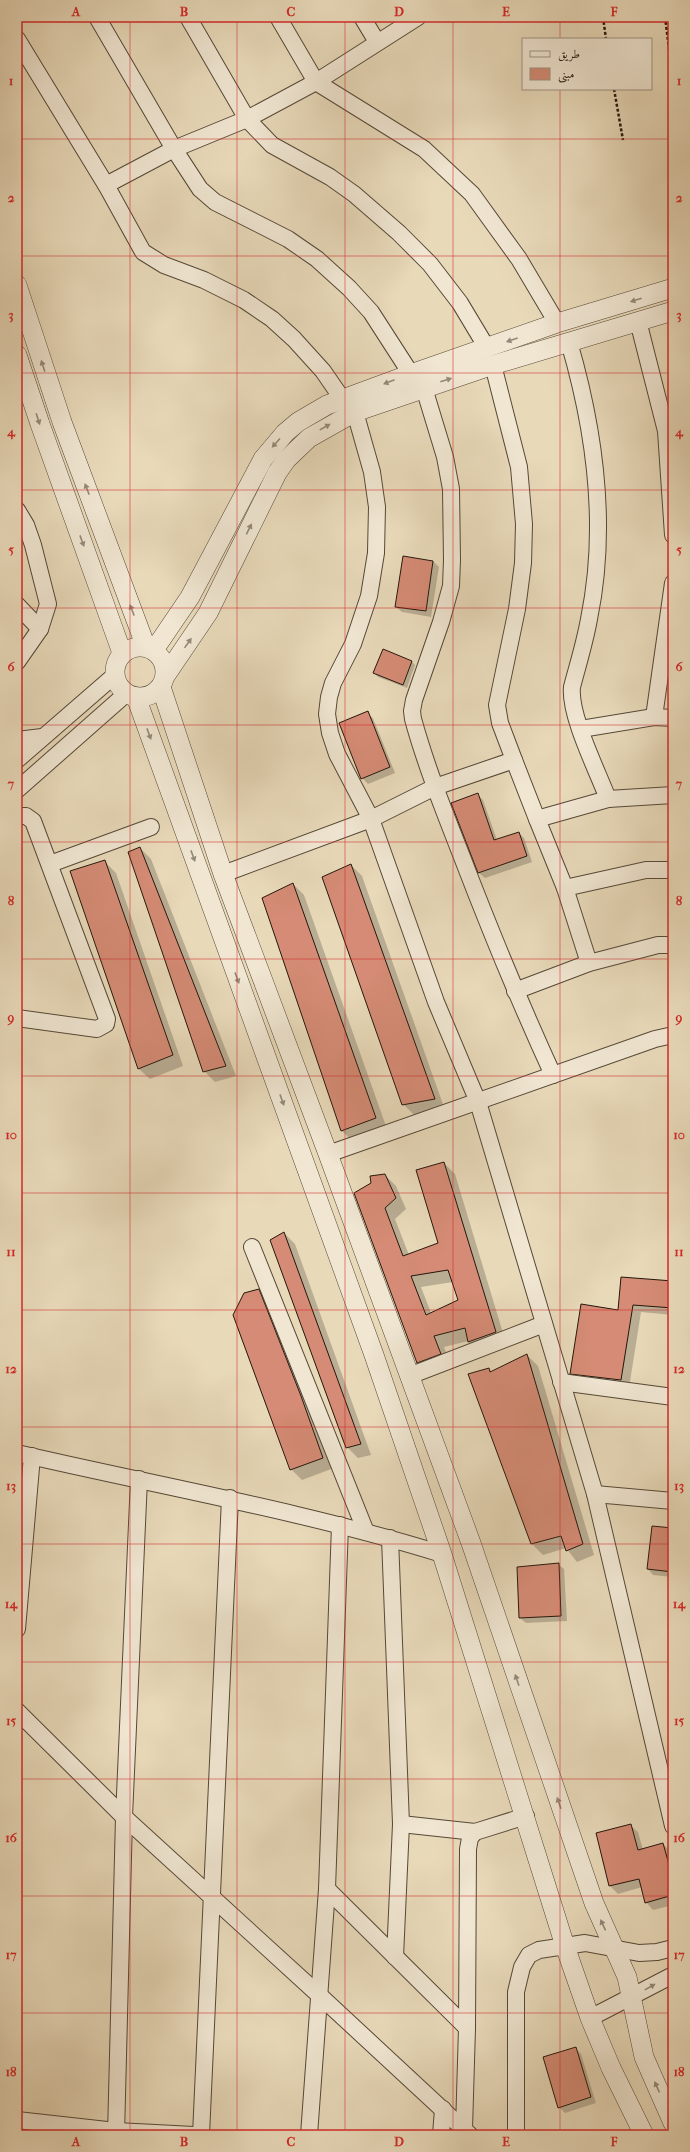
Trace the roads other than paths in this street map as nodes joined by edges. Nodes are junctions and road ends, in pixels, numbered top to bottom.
1 (97, 17) edge
2 (188, 17) edge
3 (278, 17) edge
4 (362, 17) edge
5 (418, 17) edge
6 (17, 39) edge
7 (377, 42) junction
8 (316, 82) junction
9 (247, 120) junction
10 (174, 149) junction
11 (106, 185) junction
12 (17, 285) edge
13 (673, 288) edge
14 (673, 311) edge
15 (638, 321) junction
16 (558, 324) junction
17 (569, 342) junction
18 (17, 355) edge
19 (490, 357) junction
20 (412, 374) junction
21 (424, 388) junction
22 (349, 406) junction
23 (17, 510) edge
24 (673, 535) edge
25 (673, 583) edge
26 (17, 605) edge
27 (40, 629) junction
28 (150, 648) junction
29 (122, 654) junction
30 (17, 662) edge
31 (115, 675) junction
32 (163, 681) junction
33 (131, 695) junction
34 (654, 717) junction
35 (673, 718) edge
36 (581, 729) junction
37 (42, 737) junction
38 (17, 740) edge
39 (17, 760) edge
40 (514, 760) junction
41 (435, 787) junction
42 (17, 790) edge
43 (673, 795) edge
44 (608, 799) junction
45 (17, 816) edge
46 (371, 819) junction
47 (537, 819) junction
48 (151, 827) dead end
49 (50, 864) junction
50 (673, 870) edge
51 (223, 874) junction
52 (564, 888) junction
53 (673, 945) edge
54 (589, 963) junction
55 (514, 991) junction
56 (17, 1018) edge
57 (673, 1035) edge
58 (553, 1075) junction
59 (478, 1102) junction
60 (328, 1154) junction
61 (252, 1247) dead end
62 (544, 1324) junction
63 (409, 1376) junction
64 (561, 1382) junction
65 (673, 1397) edge
66 (17, 1453) edge
67 (32, 1456) junction
68 (139, 1479) junction
69 (595, 1494) junction
70 (230, 1498) junction
71 (673, 1501) edge
72 (340, 1525) junction
73 (366, 1532) junction
74 (390, 1538) junction
75 (442, 1554) junction
76 (17, 1629) edge
77 (17, 1711) edge
78 (526, 1816) junction
79 (124, 1817) junction
80 (401, 1824) junction
81 (673, 1826) edge
82 (475, 1832) junction
83 (327, 1889) junction
84 (212, 1898) junction
85 (565, 1946) junction
86 (614, 1948) junction
87 (673, 1948) edge
88 (395, 1957) junction
89 (673, 1975) edge
90 (318, 1994) junction
91 (631, 1997) junction
92 (590, 2018) junction
93 (467, 2028) junction
94 (443, 2108) junction
95 (17, 2120) edge
96 (673, 2123) edge
97 (467, 2132) edge
98 (116, 2133) edge
99 (194, 2135) edge
100 (201, 2135) edge
101 (309, 2135) edge
102 (442, 2135) edge
103 (516, 2135) edge
104 (644, 2135) edge

1 - 10 street
2 - 9 street
3 - 8 street
4 - 7 street
5 - 7 street
6 - 11 street
7 - 8 street
8 - 9 street
8 - 16 street
9 - 10 street
9 - 19 street
10 - 11 street
10 - 20 street
11 - 22 street
28 -> 12 street
13 -> 16 street
14 - 15 street
15 - 17 street
15 - 24 street
16 -> 19 street
17 - 19 street
17 - 36 street
18 -> 29 street
19 - 20 street
21 -> 19 street
19 - 40 street
20 -> 22 street
21 - 22 street
21 - 41 street
22 -> 28 street
32 -> 22 street
22 - 46 street
23 - 27 street
25 - 34 street
26 - 27 street
27 - 30 street
28 - 29 street
28 - 32 street
29 - 31 street
31 - 33 street
31 - 37 street
32 - 33 street
32 - 51 street
33 - 42 street
33 -> 75 street
34 - 35 street
34 - 36 street
36 - 44 street
37 - 38 street
37 - 39 street
40 - 41 street
40 - 47 street
41 - 46 street
41 - 55 street
43 - 44 street
44 - 47 street
45 - 49 street
46 - 51 street
46 - 59 street
47 - 52 street
48 - 49 street
49 - 56 street
50 - 52 street
51 - 60 street
52 - 54 street
53 - 54 street
54 - 55 street
55 - 58 street
57 - 58 street
58 - 59 street
59 - 60 street
59 - 62 street
60 - 63 street
61 - 73 street
62 - 63 street
62 - 64 street
86 -> 63 street
64 - 65 street
64 - 69 street
66 - 67 street
67 - 68 street
67 - 76 street
68 - 70 street
68 - 79 street
69 - 71 street
69 - 81 street
70 - 72 street
70 - 84 street
72 - 73 street
72 - 83 street
73 - 74 street
74 - 75 street
74 - 80 street
75 - 78 street
77 - 79 street
78 - 82 street
78 - 85 street
79 - 84 street
79 - 98 street
80 - 82 street
80 - 88 street
82 - 93 street
83 - 88 street
83 - 90 street
84 - 90 street
84 - 100 street
85 - 86 street
85 - 92 street
85 - 103 street
86 - 87 street
86 - 91 street
88 - 93 street
91 -> 89 street
90 - 94 street
90 - 101 street
91 - 92 street
96 -> 91 street
92 - 104 street
93 - 97 street
94 - 97 street
94 - 102 street
95 - 98 street
98 - 99 street

